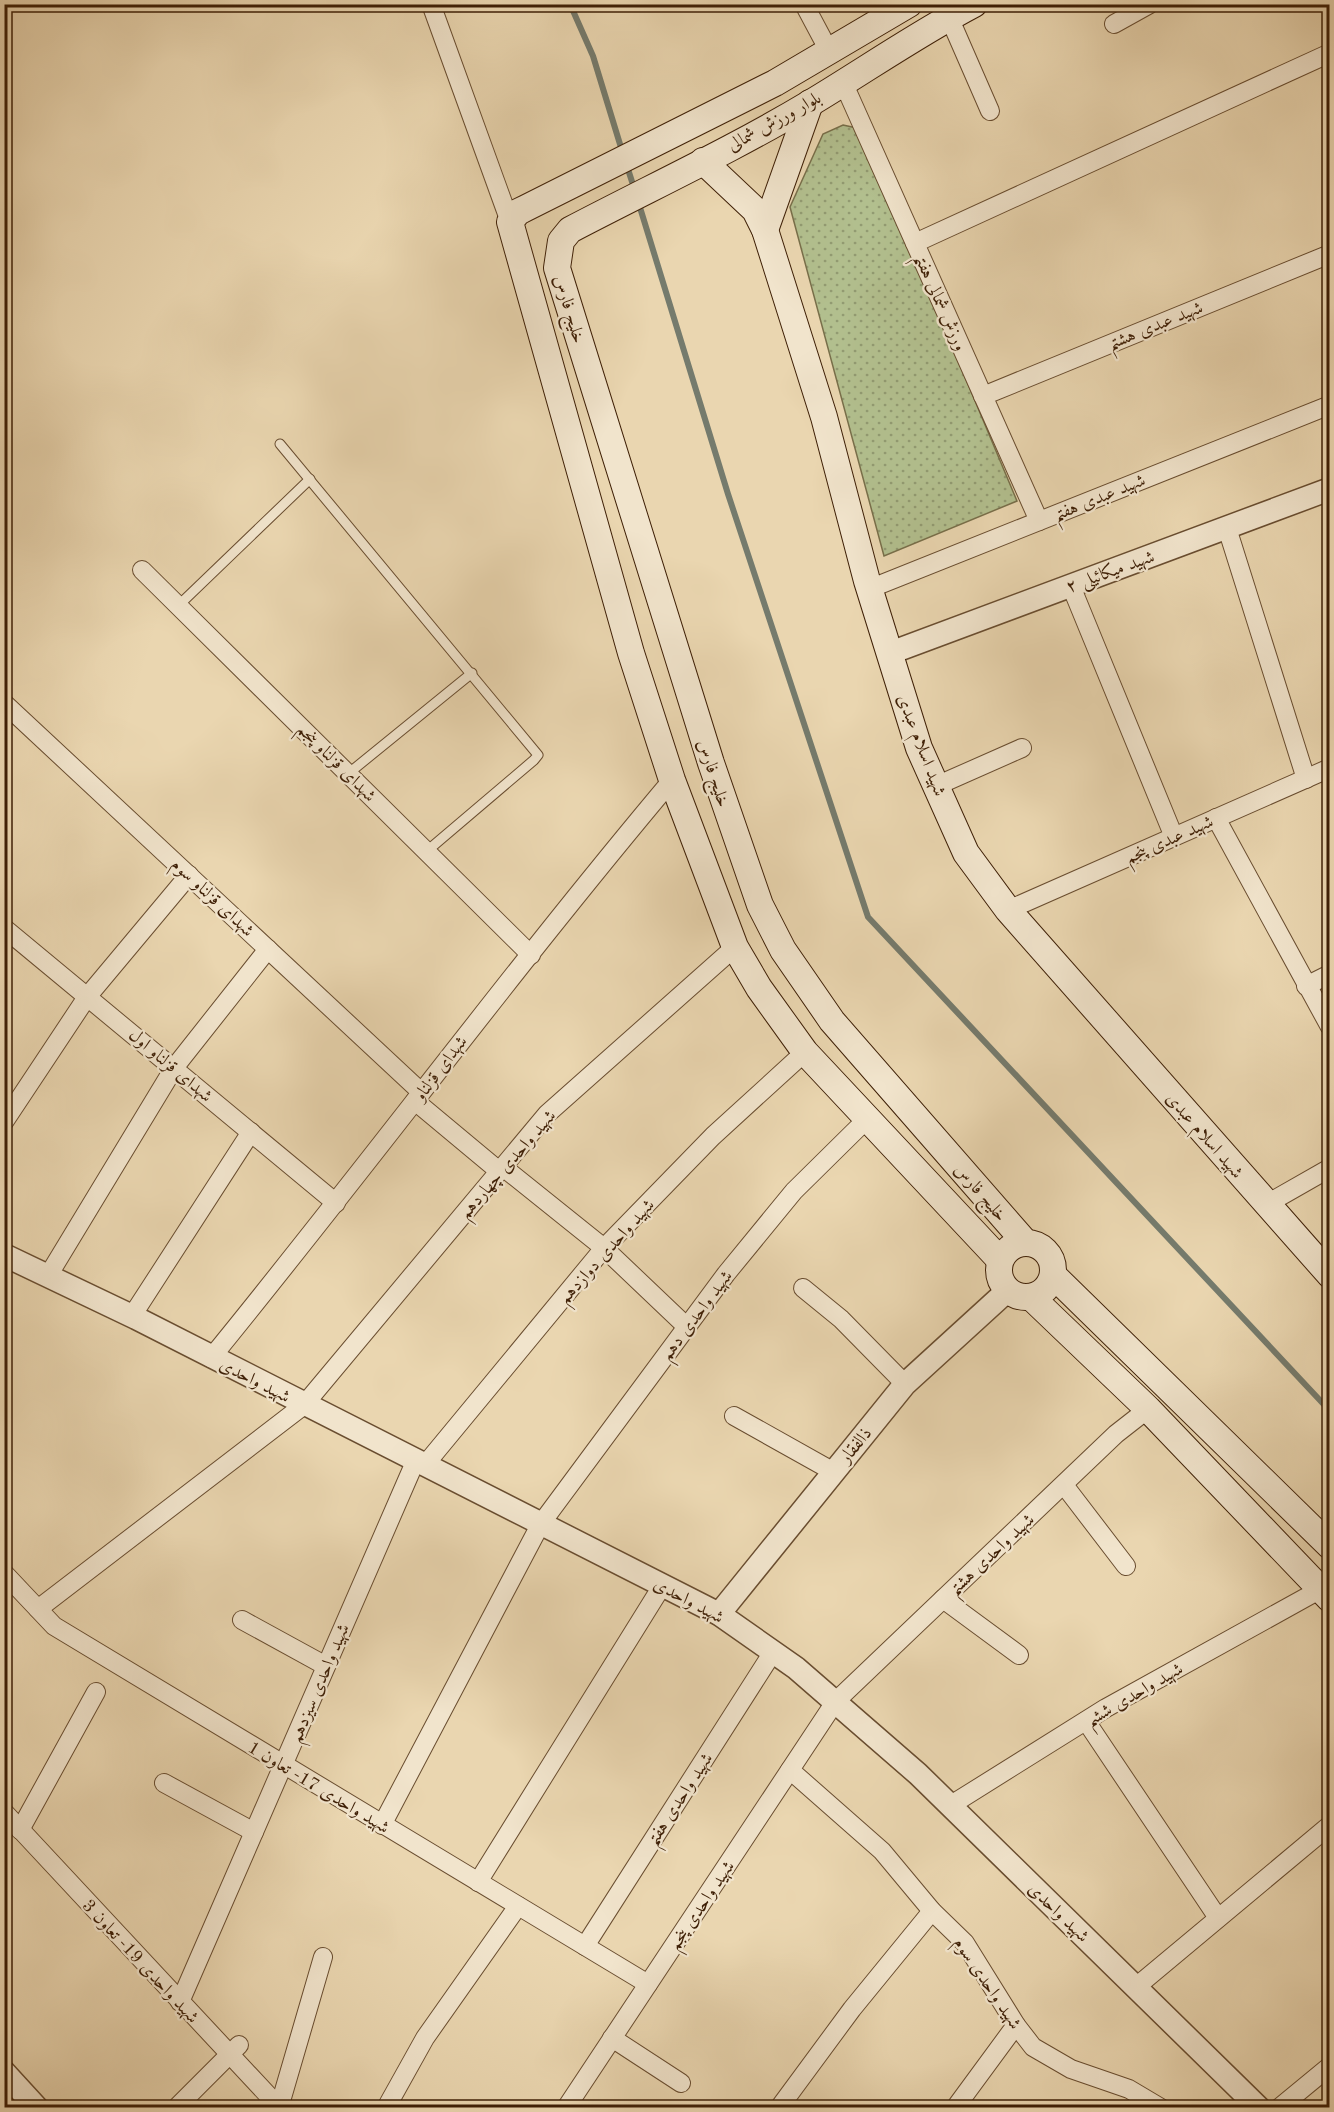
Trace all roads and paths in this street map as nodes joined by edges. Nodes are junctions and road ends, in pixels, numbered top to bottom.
1 (431, 4) edge
2 (804, 4) edge
3 (909, 4) edge
4 (1150, 4) edge
5 (962, 9) edge
6 (1114, 24) dead end
7 (829, 51) junction
8 (1329, 53) edge
9 (843, 82) junction
10 (810, 104) junction
11 (990, 111) dead end
12 (701, 161) junction
13 (510, 222) junction
14 (570, 230) joint
15 (765, 230) junction
16 (915, 243) junction
17 (1329, 254) edge
18 (572, 315) junction
19 (539, 326) junction
20 (983, 396) junction
21 (1329, 405) edge
22 (280, 444) dead end
23 (310, 479) junction
24 (1329, 489) edge
25 (1039, 521) junction
26 (1227, 528) junction
27 (142, 570) dead end
28 (1071, 586) junction
29 (869, 589) junction
30 (179, 605) junction
31 (890, 653) junction
32 (472, 673) junction
33 (4, 703) edge
34 (1022, 748) dead end
35 (1329, 768) edge
36 (349, 773) junction
37 (1306, 779) junction
38 (672, 780) junction
39 (936, 786) junction
40 (1216, 818) junction
41 (1174, 837) junction
42 (427, 851) junction
43 (189, 875) junction
44 (1008, 910) junction
45 (4, 928) edge
46 (735, 947) junction
47 (268, 949) junction
48 (531, 954) junction
49 (1329, 974) edge
50 (1306, 986) junction
51 (87, 997) junction
52 (1329, 1027) edge
53 (805, 1052) junction
54 (174, 1068) junction
55 (418, 1097) junction
56 (867, 1119) junction
57 (4, 1122) edge
58 (251, 1132) junction
59 (1329, 1168) edge
60 (501, 1169) junction
61 (336, 1203) junction
62 (1265, 1205) junction
63 (1025, 1242) junction
64 (604, 1248) junction
65 (4, 1255) edge
66 (999, 1260) junction
67 (1053, 1275) junction
68 (1329, 1275) edge
69 (48, 1276) junction
70 (803, 1288) dead end
71 (1019, 1293) junction
72 (132, 1316) junction
73 (687, 1327) junction
74 (211, 1358) junction
75 (905, 1384) junction
76 (304, 1405) junction
77 (1148, 1408) junction
78 (734, 1416) dead end
79 (420, 1464) junction
80 (834, 1472) junction
81 (1064, 1485) junction
82 (540, 1525) junction
83 (1329, 1546) edge
84 (1126, 1566) dead end
85 (4, 1573) edge
86 (662, 1586) junction
87 (1325, 1594) edge
88 (943, 1599) junction
89 (38, 1609) junction
90 (719, 1614) junction
91 (242, 1620) dead end
92 (773, 1652) junction
93 (1019, 1655) dead end
94 (326, 1666) junction
95 (96, 1692) dead end
96 (835, 1702) junction
97 (1086, 1721) junction
98 (283, 1766) junction
99 (790, 1770) junction
100 (164, 1783) dead end
101 (951, 1805) junction
102 (4, 1812) edge
103 (382, 1825) junction
104 (1329, 1826) edge
105 (20, 1830) junction
106 (254, 1832) junction
107 (478, 1882) junction
108 (518, 1906) junction
109 (932, 1911) junction
110 (1218, 1918) junction
111 (585, 1946) junction
112 (323, 1956) dead end
113 (648, 1984) junction
114 (1136, 1987) junction
115 (180, 2002) junction
116 (1016, 2025) junction
117 (612, 2038) junction
118 (234, 2050) junction
119 (1329, 2066) edge
120 (4, 2072) edge
121 (681, 2083) dead end
122 (1148, 2104) edge
123 (279, 2107) edge
124 (37, 2108) edge
125 (176, 2108) edge
126 (386, 2108) edge
127 (566, 2108) edge
128 (779, 2108) edge
129 (955, 2108) edge
130 (1259, 2108) edge
131 (1279, 2108) edge

1 - 13 street
2 - 7 street
3 - 7 main road, بلوار ورزش شمالی
4 - 6 street
5 - 9 main road, بلوار ورزش شمالی
5 - 11 street
7 - 13 main road, بلوار ورزش شمالی
8 - 16 street
9 - 10 main road, بلوار ورزش شمالی
9 - 16 street, ورزش شمالی هفتم
10 - 12 main road, بلوار ورزش شمالی
10 - 15 main road
12 - 14 main road, بلوار ورزش شمالی
12 - 15 main road, شهید اسلام عبدی
13 - 19 main road
14 - 18 main road, خلیج فارس
15 - 29 main road, شهید اسلام عبدی
16 - 20 street, ورزش شمالی هفتم
17 - 20 street, شهید عبدی هشتم
18 - 19 main road
18 - 63 main road, خلیج فارس
19 - 38 main road
20 - 25 street, ورزش شمالی هفتم
21 - 25 street, شهید عبدی هفتم
22 - 23 lane
23 - 30 lane
23 - 32 lane
24 - 26 street, شهید میکائیلی ۲
25 - 29 street, شهید عبدی هفتم
26 - 28 street, شهید میکائیلی ۲
26 - 37 street
27 - 30 street, شهدای قزلناو پنجم
28 - 31 street, شهید میکائیلی ۲
28 - 41 street
29 - 31 main road, شهید اسلام عبدی
30 - 36 street, شهدای قزلناو پنجم
31 - 39 main road, شهید اسلام عبدی
32 - 36 lane
32 - 42 lane
33 - 43 street, شهدای قزلناو سوم
34 - 39 street
35 - 37 street, شهید عبدی پنجم
36 - 42 street, شهدای قزلناو پنجم
37 - 40 street, شهید عبدی پنجم
38 - 46 main road
38 - 48 street, شهدای قزلناو
39 - 44 main road, شهید اسلام عبدی
40 - 41 street, شهید عبدی پنجم
40 - 50 street
41 - 44 street, شهید عبدی پنجم
42 - 48 street, شهدای قزلناو پنجم
43 - 47 street, شهدای قزلناو سوم
43 - 51 street
44 - 62 main road, شهید اسلام عبدی
45 - 51 street, شهدای قزلناو اول
46 - 53 main road
46 - 60 street, شهید واحدی چهاردهم
47 - 54 street
47 - 55 street, شهدای قزلناو سوم
48 - 55 street, شهدای قزلناو
49 - 50 street
50 - 52 street
51 - 54 street, شهدای قزلناو اول
51 - 57 street
53 - 56 main road
53 - 64 street, شهید واحدی دوازدهم
54 - 58 street, شهدای قزلناو اول
54 - 69 street
55 - 60 street, شهدای قزلناو سوم
55 - 61 street, شهدای قزلناو
56 - 66 main road
56 - 73 street, شهید واحدی دهم
58 - 61 street, شهدای قزلناو اول
58 - 72 street
59 - 62 street
60 - 64 street, شهدای قزلناو سوم
60 - 76 street, شهید واحدی چهاردهم
61 - 74 street, شهدای قزلناو
62 - 68 main road, شهید اسلام عبدی
63 - 66 main road
63 - 67 main road
64 - 73 street, شهدای قزلناو سوم
64 - 79 street, شهید واحدی دوازدهم
65 - 69 street, شهید واحدی
66 - 71 main road
67 - 71 main road
67 - 83 main road
69 - 72 street, شهید واحدی
70 - 75 street
71 - 75 street, ذالفقار
71 - 77 main road
72 - 74 street, شهید واحدی
73 - 82 street, شهید واحدی دهم
74 - 76 street, شهید واحدی
75 - 80 street, ذالفقار
76 - 79 street, شهید واحدی
76 - 89 street, شهید واحدی چهاردهم
77 - 81 street, شهید واحدی هشتم
77 - 87 main road
78 - 80 street
79 - 82 street, شهید واحدی
79 - 94 street, شهید واحدی سیزدهم
80 - 90 street, ذالفقار
81 - 84 street
81 - 88 street, شهید واحدی هشتم
82 - 86 street, شهید واحدی
82 - 103 street, شهید واحدی دهم
85 - 89 street, شهید واحدی 17- تعاون 1
86 - 90 street, شهید واحدی
86 - 107 street
87 - 97 street, شهید واحدی ششم
88 - 93 street
88 - 96 street, شهید واحدی هشتم
89 - 98 street, شهید واحدی 17- تعاون 1
90 - 92 street, شهید واحدی
91 - 94 street
92 - 96 street, شهید واحدی
92 - 111 street, شهید واحدی هفتم
94 - 98 street, شهید واحدی سیزدهم
95 - 105 street
96 - 99 street, شهید واحدی پنجم
96 - 101 street, شهید واحدی
97 - 101 street, شهید واحدی ششم
97 - 110 street
98 - 103 street, شهید واحدی 17- تعاون 1
98 - 106 street, شهید واحدی سیزدهم
99 - 109 street, شهید واحدی سوم
99 - 113 street, شهید واحدی پنجم
100 - 106 street
101 - 114 street, شهید واحدی
102 - 105 street, شهید واحدی 19- تعاون 3
103 - 107 street, شهید واحدی 17- تعاون 1
104 - 110 street
105 - 115 street, شهید واحدی 19- تعاون 3
106 - 115 street, شهید واحدی سیزدهم
107 - 108 street, شهید واحدی 17- تعاون 1
108 - 111 street, شهید واحدی 17- تعاون 1
108 - 126 street
109 - 116 street, شهید واحدی سوم
109 - 128 street
110 - 114 street
111 - 113 street, شهید واحدی 17- تعاون 1
112 - 123 street
113 - 117 street, شهید واحدی پنجم
114 - 130 street, شهید واحدی
115 - 118 street, شهید واحدی 19- تعاون 3
116 - 122 street, شهید واحدی سوم
116 - 129 street
117 - 121 street
117 - 127 street, شهید واحدی پنجم
118 - 123 street, شهید واحدی 19- تعاون 3
118 - 125 street
119 - 131 street
120 - 124 street

